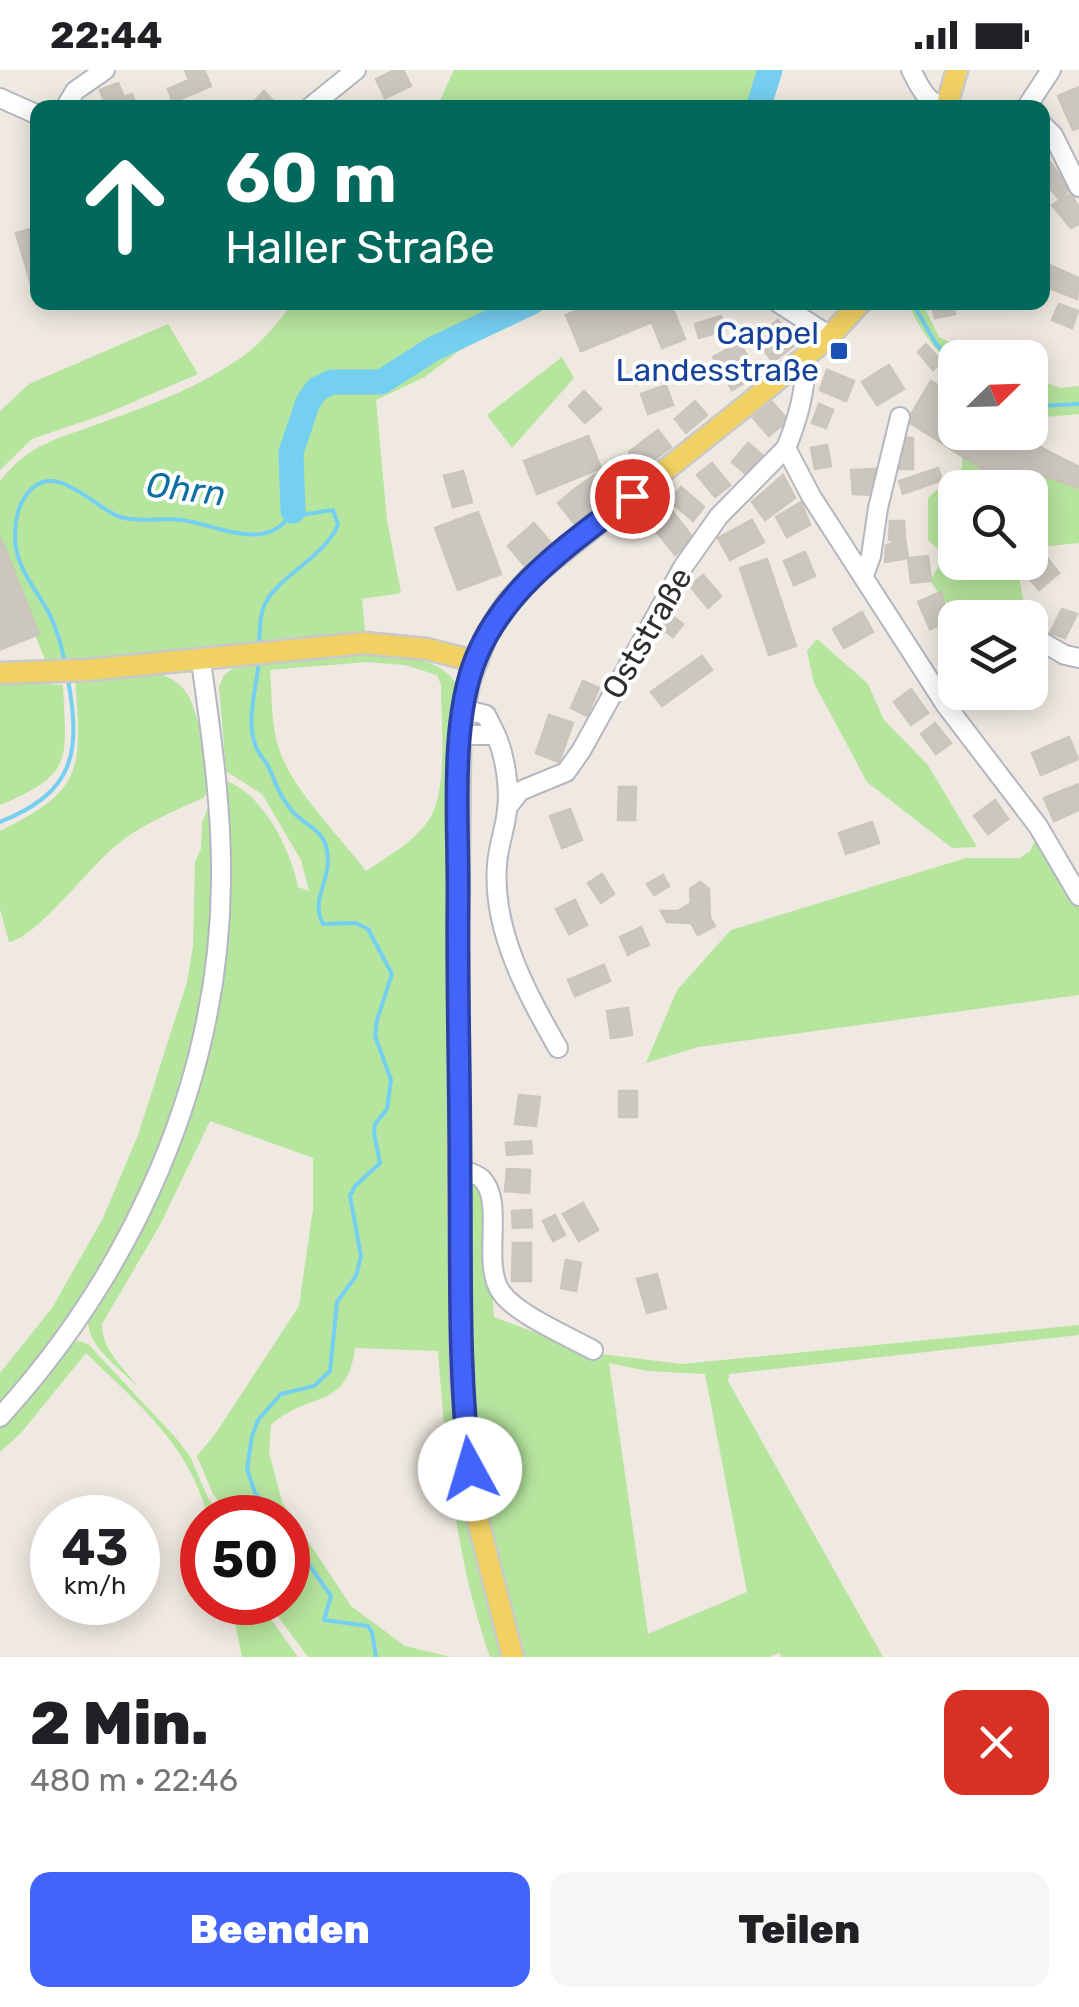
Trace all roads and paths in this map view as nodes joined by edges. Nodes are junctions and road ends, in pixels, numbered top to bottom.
1 (105, 70) edge
2 (356, 70) edge
3 (911, 70) edge
4 (956, 70) edge
5 (1051, 70) edge
6 (0, 98) edge
7 (70, 100) edge
8 (317, 100) edge
9 (929, 100) edge
10 (947, 100) edge
11 (1032, 100) edge
12 (30, 111) edge
13 (1050, 132) edge
14 (1079, 187) edge
15 (789, 310) edge
16 (854, 310) edge
17 (830, 336) junction
18 (804, 358) junction
19 (900, 417) dead end
20 (786, 448) junction
21 (864, 575) junction
22 (1048, 645) edge
23 (1079, 658) edge
24 (201, 661) junction
25 (474, 662) junction
26 (0, 673) edge
27 (938, 681) edge
28 (463, 709) junction
29 (958, 710) edge
30 (496, 734) junction
31 (460, 735) junction
32 (508, 808) junction
33 (1079, 896) edge
34 (558, 1048) dead end
35 (460, 1168) junction
36 (593, 1350) dead end
37 (0, 1416) edge
38 (513, 1657) edge

1 - 7 street
2 - 8 street
3 - 9 street
4 - 10 main road
5 - 11 street
6 - 12 street
13 - 14 street
15 - 17 street
16 - 17 main road
17 - 18 main road
18 - 20 street
18 - 25 main road
19 - 21 street
20 - 21 street
20 - 32 street, Oststraße
21 - 27 street
22 - 23 street
24 - 25 main road
24 - 26 main road
24 - 37 street
25 - 28 main road
28 - 30 street
28 - 31 main road
29 - 33 street
30 - 31 street
30 - 32 street
31 - 35 main road
32 - 34 street
35 - 36 street
35 - 38 main road

